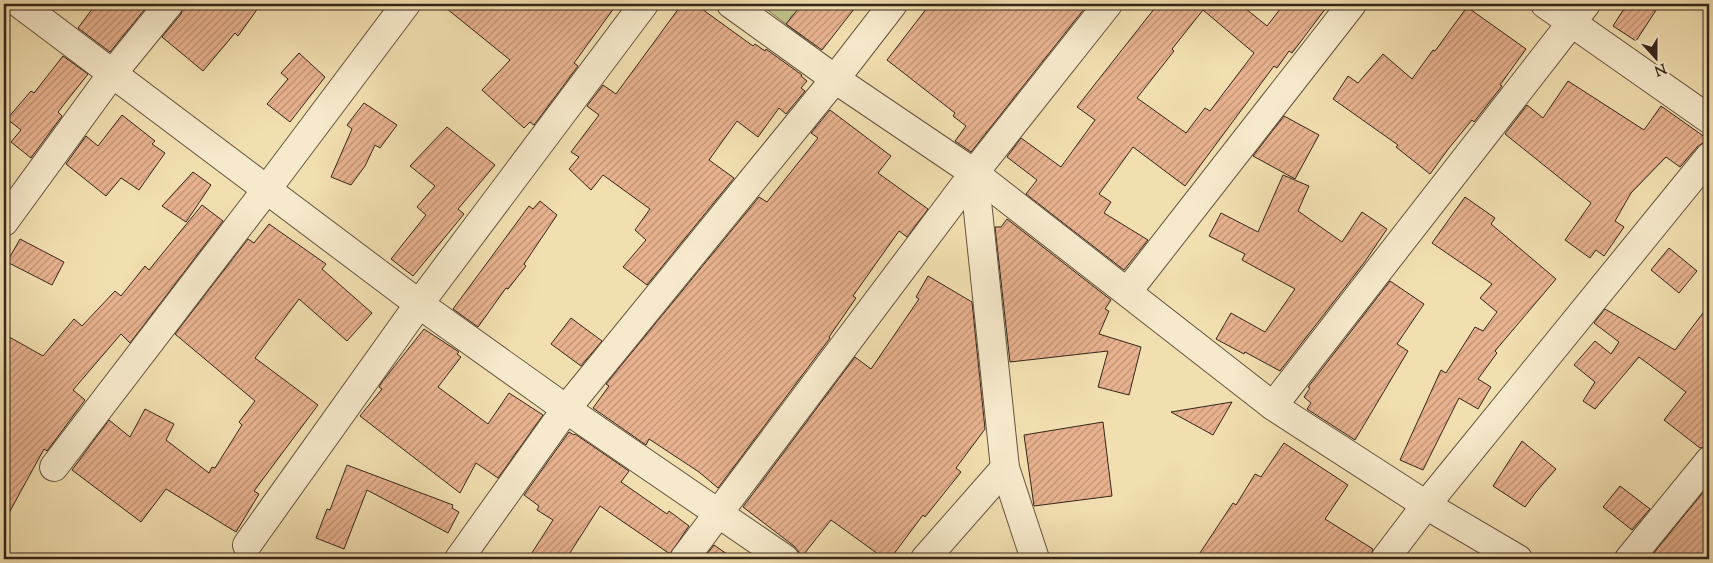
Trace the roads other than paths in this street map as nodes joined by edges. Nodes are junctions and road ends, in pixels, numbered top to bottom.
1 (20, 4) edge
2 (168, 4) edge
3 (406, 4) edge
4 (644, 4) edge
5 (732, 4) edge
6 (893, 4) edge
7 (1108, 4) edge
8 (1352, 4) edge
9 (1545, 4) edge
10 (1579, 13) edge
11 (112, 74) junction
12 (835, 79) junction
13 (1709, 119) edge
14 (1709, 157) edge
15 (974, 173) junction
16 (267, 189) junction
17 (4, 222) edge
18 (1128, 291) junction
19 (419, 304) junction
20 (1273, 406) junction
21 (566, 409) junction
22 (1709, 461) edge
23 (54, 467) dead end
24 (1004, 468) junction
25 (1426, 505) junction
26 (718, 513) junction
27 (248, 545) dead end
28 (458, 559) edge
29 (684, 559) edge
30 (785, 559) edge
31 (925, 559) edge
32 (1035, 559) edge
33 (1385, 559) edge
34 (1518, 559) edge
35 (1629, 559) edge

1 - 11 street
2 - 11 street
3 - 16 street
4 - 19 street
5 - 12 street
6 - 12 street
7 - 15 street
8 - 18 street
9 - 10 street
10 - 13 street
10 - 20 street
11 - 16 street
11 - 17 street
12 - 15 street
12 - 21 street
14 - 25 street
15 - 18 street
15 - 24 street
15 - 26 street
16 - 19 street
16 - 23 street
18 - 20 street
19 - 21 street
19 - 27 street
20 - 25 street
21 - 26 street
21 - 28 street
22 - 35 street
24 - 31 street
24 - 32 street
25 - 33 street
25 - 34 street
26 - 29 street
26 - 30 street

